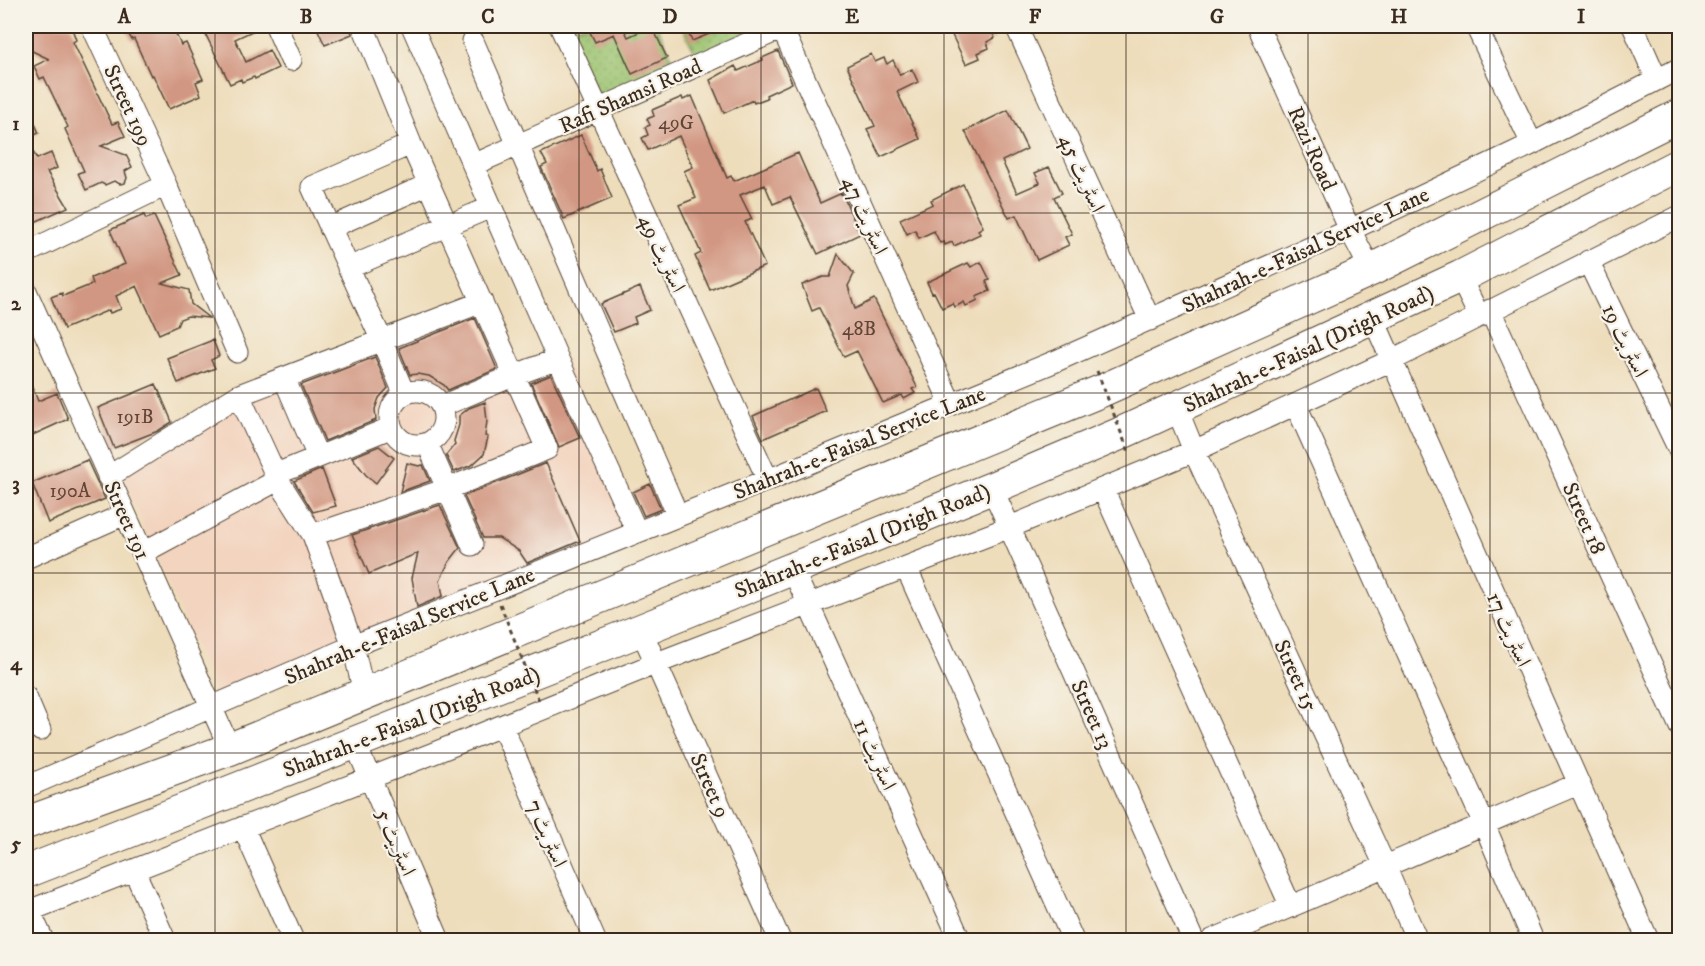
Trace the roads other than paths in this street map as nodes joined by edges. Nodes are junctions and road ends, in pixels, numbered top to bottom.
1 (92, 26) edge
2 (276, 26) edge
3 (363, 26) edge
4 (412, 26) edge
5 (560, 26) edge
6 (783, 26) edge
7 (1016, 26) edge
8 (1258, 26) edge
9 (1476, 26) edge
10 (1633, 26) edge
11 (473, 41) dead end
12 (291, 60) dead end
13 (1680, 68) edge
14 (1657, 80) junction
15 (597, 110) junction
16 (1680, 115) edge
17 (411, 144) junction
18 (1532, 144) junction
19 (518, 145) junction
20 (1680, 164) edge
21 (473, 165) junction
22 (429, 184) junction
23 (166, 185) junction
24 (491, 207) junction
25 (1680, 216) edge
26 (448, 226) junction
27 (330, 228) junction
28 (1350, 230) junction
29 (26, 253) edge
30 (1588, 261) junction
31 (348, 268) junction
32 (1371, 270) junction
33 (1460, 277) junction
34 (26, 291) edge
35 (482, 302) junction
36 (1485, 313) junction
37 (1372, 318) junction
38 (1150, 320) junction
39 (382, 341) junction
40 (237, 352) dead end
41 (558, 359) junction
42 (1392, 360) junction
43 (515, 375) junction
44 (284, 378) junction
45 (404, 393) junction
46 (239, 395) junction
47 (951, 404) junction
48 (1296, 405) junction
49 (442, 406) junction
50 (1177, 409) junction
51 (390, 428) junction
52 (428, 445) junction
53 (1194, 451) junction
54 (1680, 452) edge
55 (318, 457) junction
56 (108, 477) junction
57 (276, 478) junction
58 (768, 480) junction
59 (992, 488) junction
60 (447, 489) junction
61 (1104, 489) junction
62 (125, 514) junction
63 (678, 516) junction
64 (1010, 527) junction
65 (637, 532) junction
66 (313, 535) junction
67 (472, 545) dead end
68 (142, 553) junction
69 (26, 558) edge
70 (906, 567) junction
71 (792, 568) junction
72 (809, 604) junction
73 (641, 630) junction
74 (352, 646) junction
75 (657, 663) junction
76 (364, 693) junction
77 (26, 697) edge
78 (212, 708) junction
79 (502, 726) junction
80 (1680, 727) edge
81 (40, 730) dead end
82 (355, 743) junction
83 (230, 749) junction
84 (369, 777) junction
85 (1578, 784) junction
86 (26, 787) edge
87 (26, 823) edge
88 (1484, 824) junction
89 (243, 827) junction
90 (1385, 866) junction
91 (134, 870) junction
92 (26, 872) edge
93 (1291, 906) junction
94 (27, 909) edge
95 (43, 940) edge
96 (165, 940) edge
97 (293, 940) edge
98 (439, 940) edge
99 (594, 940) edge
100 (780, 940) edge
101 (960, 940) edge
102 (1072, 940) edge
103 (1193, 940) edge
104 (1212, 940) edge
105 (1417, 940) edge
106 (1533, 940) edge
107 (1648, 940) edge

1 - 23 street, Street 199
2 - 12 street
3 - 17 street
4 - 21 street
5 - 15 street, اسٹریٹ 49
6 - 15 street, Rafi Shamsi Road
6 - 47 street, اسٹریٹ 47
7 - 38 street, اسٹریٹ 45
8 - 28 street, Razi Road
9 - 18 street
10 - 14 street
11 - 19 street
13 - 14 street, Shahrah-e-Faisal Service Lane
14 - 18 street, Shahrah-e-Faisal Service Lane
15 - 19 street, Rafi Shamsi Road
15 - 58 street, اسٹریٹ 49
16 - 32 highway, Shahrah-e-Faisal (Drigh Road)
17 - 22 street
17 - 27 street
18 - 28 street, Shahrah-e-Faisal Service Lane
19 - 21 street, Rafi Shamsi Road
19 - 63 street
20 - 33 highway, Shahrah-e-Faisal (Drigh Road)
21 - 24 street
22 - 26 street
22 - 27 street
23 - 29 street
23 - 40 street, Street 199
24 - 26 street
24 - 41 street
25 - 30 street
26 - 31 street
26 - 35 street
27 - 31 street
28 - 32 street, Razi Road
28 - 38 street, Shahrah-e-Faisal Service Lane
30 - 36 street
30 - 54 street, اسٹریٹ 19
31 - 39 street
32 - 76 highway, Shahrah-e-Faisal (Drigh Road)
33 - 36 street, Street 18
33 - 37 highway, Shahrah-e-Faisal (Drigh Road)
34 - 56 street, Street 191
35 - 39 street
35 - 43 street
36 - 42 street
36 - 80 street, Street 18
37 - 42 street, اسٹریٹ 17
37 - 50 highway, Shahrah-e-Faisal (Drigh Road)
38 - 47 street, Shahrah-e-Faisal Service Lane
39 - 44 street
39 - 45 street
41 - 43 street
41 - 65 street
42 - 48 street
42 - 85 street, اسٹریٹ 17
43 - 49 street
43 - 60 street
44 - 46 street
44 - 55 street
45 - 49 street
45 - 51 street
46 - 56 street
46 - 57 street
47 - 58 street, Shahrah-e-Faisal Service Lane
48 - 53 street
48 - 88 street
49 - 52 street
50 - 53 street, Street 15
50 - 59 highway, Shahrah-e-Faisal (Drigh Road)
51 - 52 street
51 - 55 street
52 - 60 street
53 - 61 street
53 - 90 street, Street 15
55 - 57 street
56 - 62 street, Street 191
57 - 66 street
57 - 68 street
58 - 63 street, Shahrah-e-Faisal Service Lane
59 - 64 street, Street 13
59 - 71 highway, Shahrah-e-Faisal (Drigh Road)
60 - 66 street
60 - 67 street
61 - 64 street
61 - 93 street
62 - 68 street, Street 191
62 - 69 street
63 - 65 street, Shahrah-e-Faisal Service Lane
64 - 70 street
64 - 103 street, Street 13
65 - 74 street, Shahrah-e-Faisal Service Lane
66 - 74 street
68 - 78 street, Street 191
70 - 72 street
70 - 102 street
71 - 72 street, اسٹریٹ 11
71 - 73 highway, Shahrah-e-Faisal (Drigh Road)
72 - 75 street
72 - 101 street, اسٹریٹ 11
73 - 75 street, Street 9
73 - 82 highway, Shahrah-e-Faisal (Drigh Road)
74 - 76 street
74 - 78 street, Shahrah-e-Faisal Service Lane
75 - 79 street
75 - 100 street, Street 9
76 - 83 highway, Shahrah-e-Faisal (Drigh Road)
77 - 81 street
78 - 83 street, Street 191
78 - 86 street, Shahrah-e-Faisal Service Lane
79 - 84 street
79 - 99 street, اسٹریٹ 7
82 - 84 street, اسٹریٹ 5
82 - 92 highway, Shahrah-e-Faisal (Drigh Road)
83 - 87 highway, Shahrah-e-Faisal (Drigh Road)
84 - 89 street
84 - 98 street, اسٹریٹ 5
85 - 88 street
85 - 107 street, اسٹریٹ 17
88 - 90 street
88 - 106 street
89 - 91 street
89 - 97 street
90 - 93 street
90 - 105 street, Street 15
91 - 94 street
91 - 96 street
93 - 104 street
94 - 95 street

